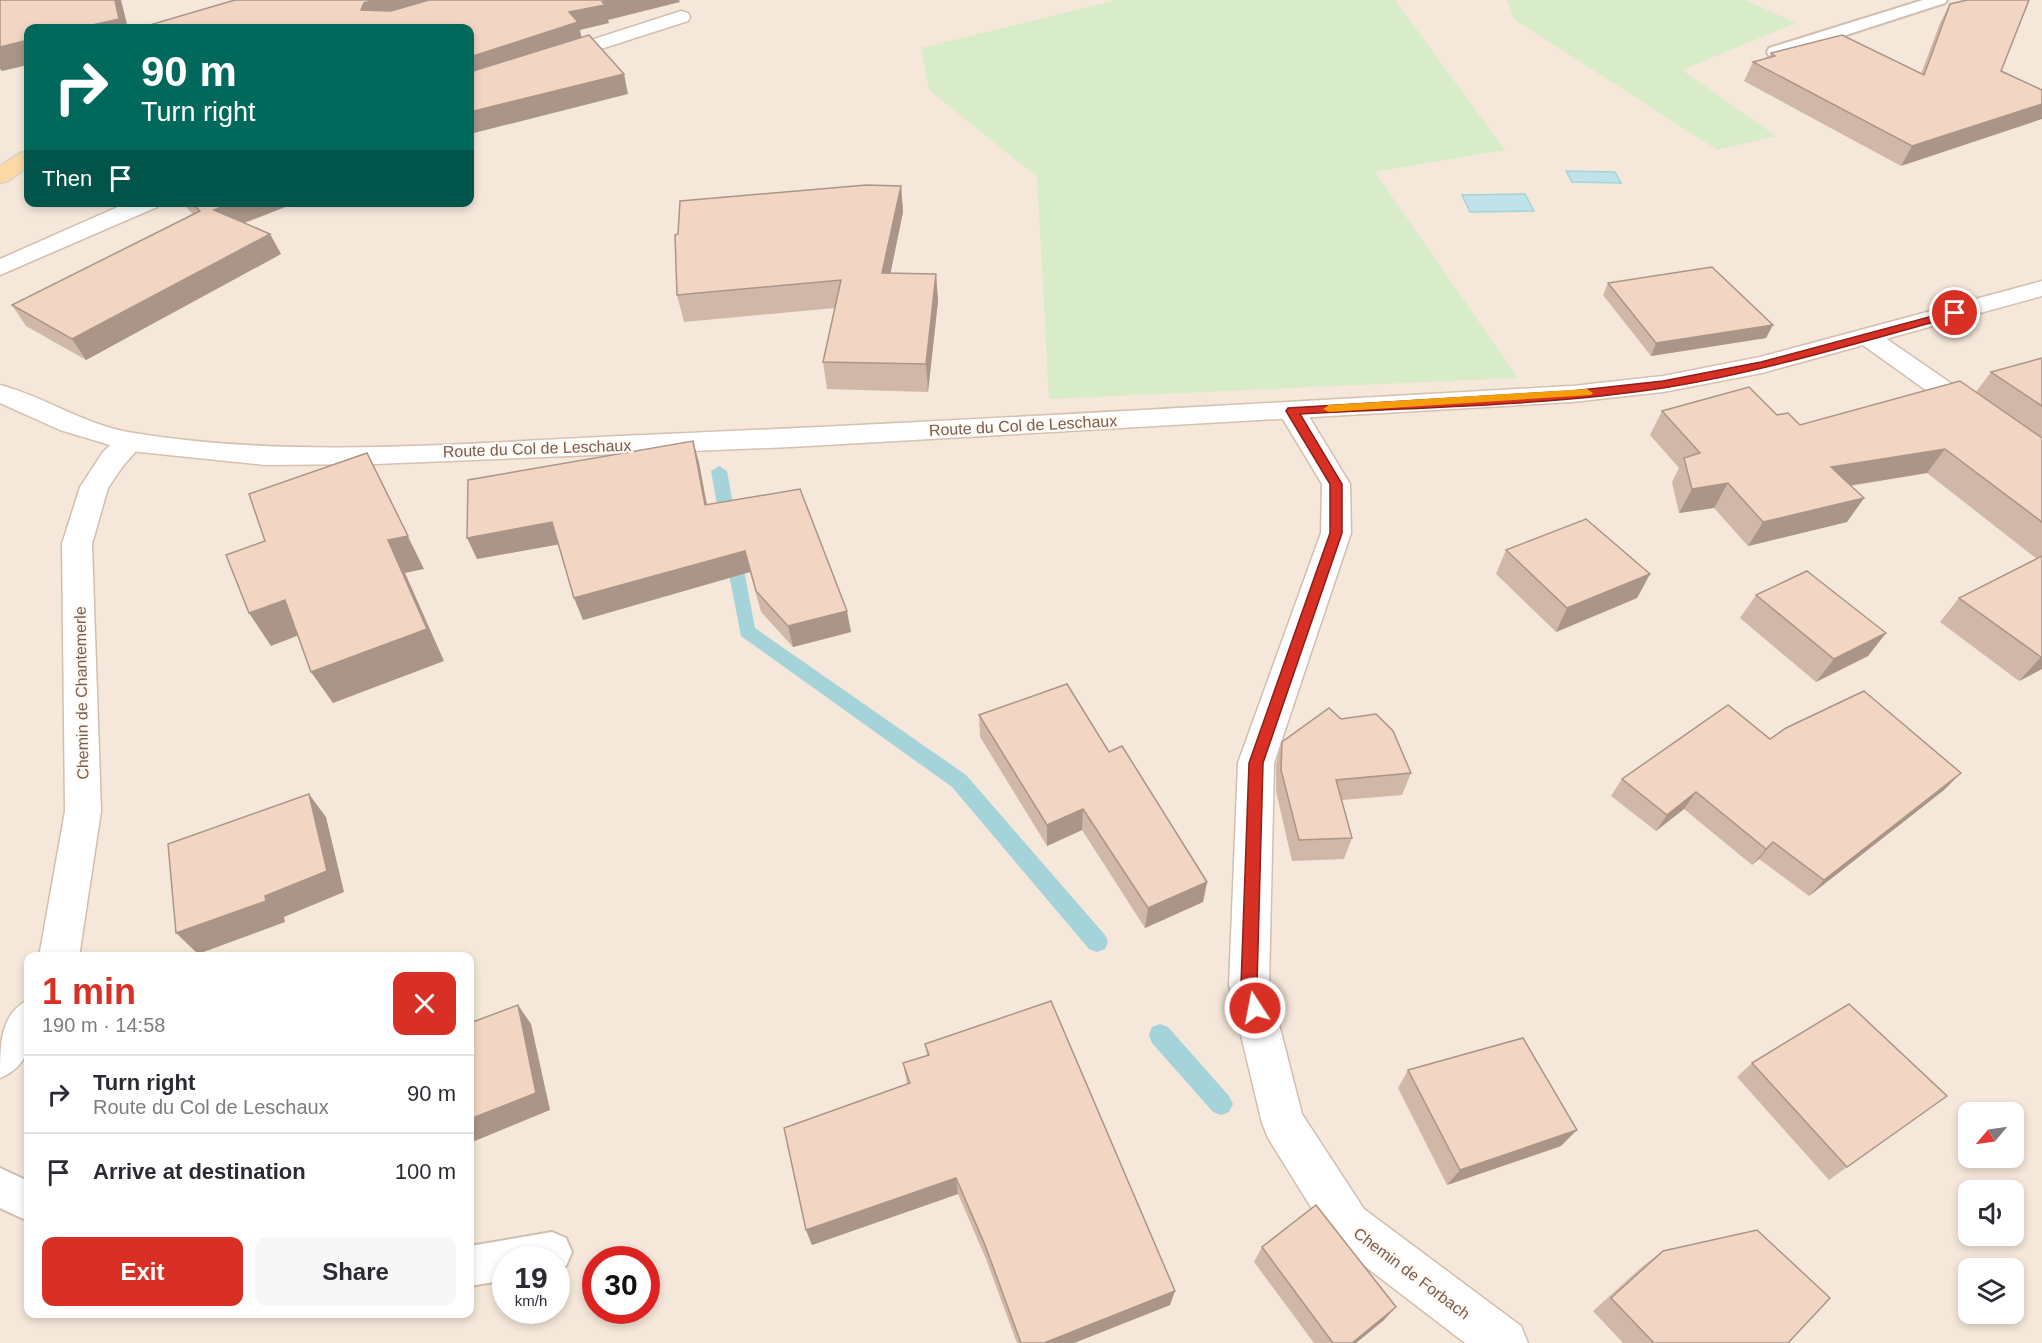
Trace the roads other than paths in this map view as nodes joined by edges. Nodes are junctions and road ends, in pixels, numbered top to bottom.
1 (1939, 0) edge
2 (681, 17) dead end
3 (1775, 52) edge
4 (474, 84) edge
5 (23, 147) edge
6 (0, 176) edge
7 (138, 207) edge
8 (0, 267) edge
9 (2042, 288) edge
10 (1869, 338) junction
11 (0, 393) edge
12 (1292, 411) junction
13 (130, 442) junction
14 (2042, 459) edge
15 (60, 952) edge
16 (24, 1025) edge
17 (0, 1058) edge
18 (0, 1187) edge
19 (24, 1200) edge
20 (492, 1262) edge
21 (474, 1265) edge
22 (1504, 1343) edge

1 - 3 lane
2 - 4 street
5 - 6 main road
7 - 8 street
9 - 10 street, Route du Col de Leschaux
10 - 12 street, Route du Col de Leschaux
10 - 14 street
11 - 13 street, Route du Col de Leschaux
12 - 13 street, Route du Col de Leschaux
12 - 22 street, Chemin de Forbach
13 - 15 street, Chemin de Chantemerle
16 - 17 street
18 - 19 lane
20 - 21 lane

